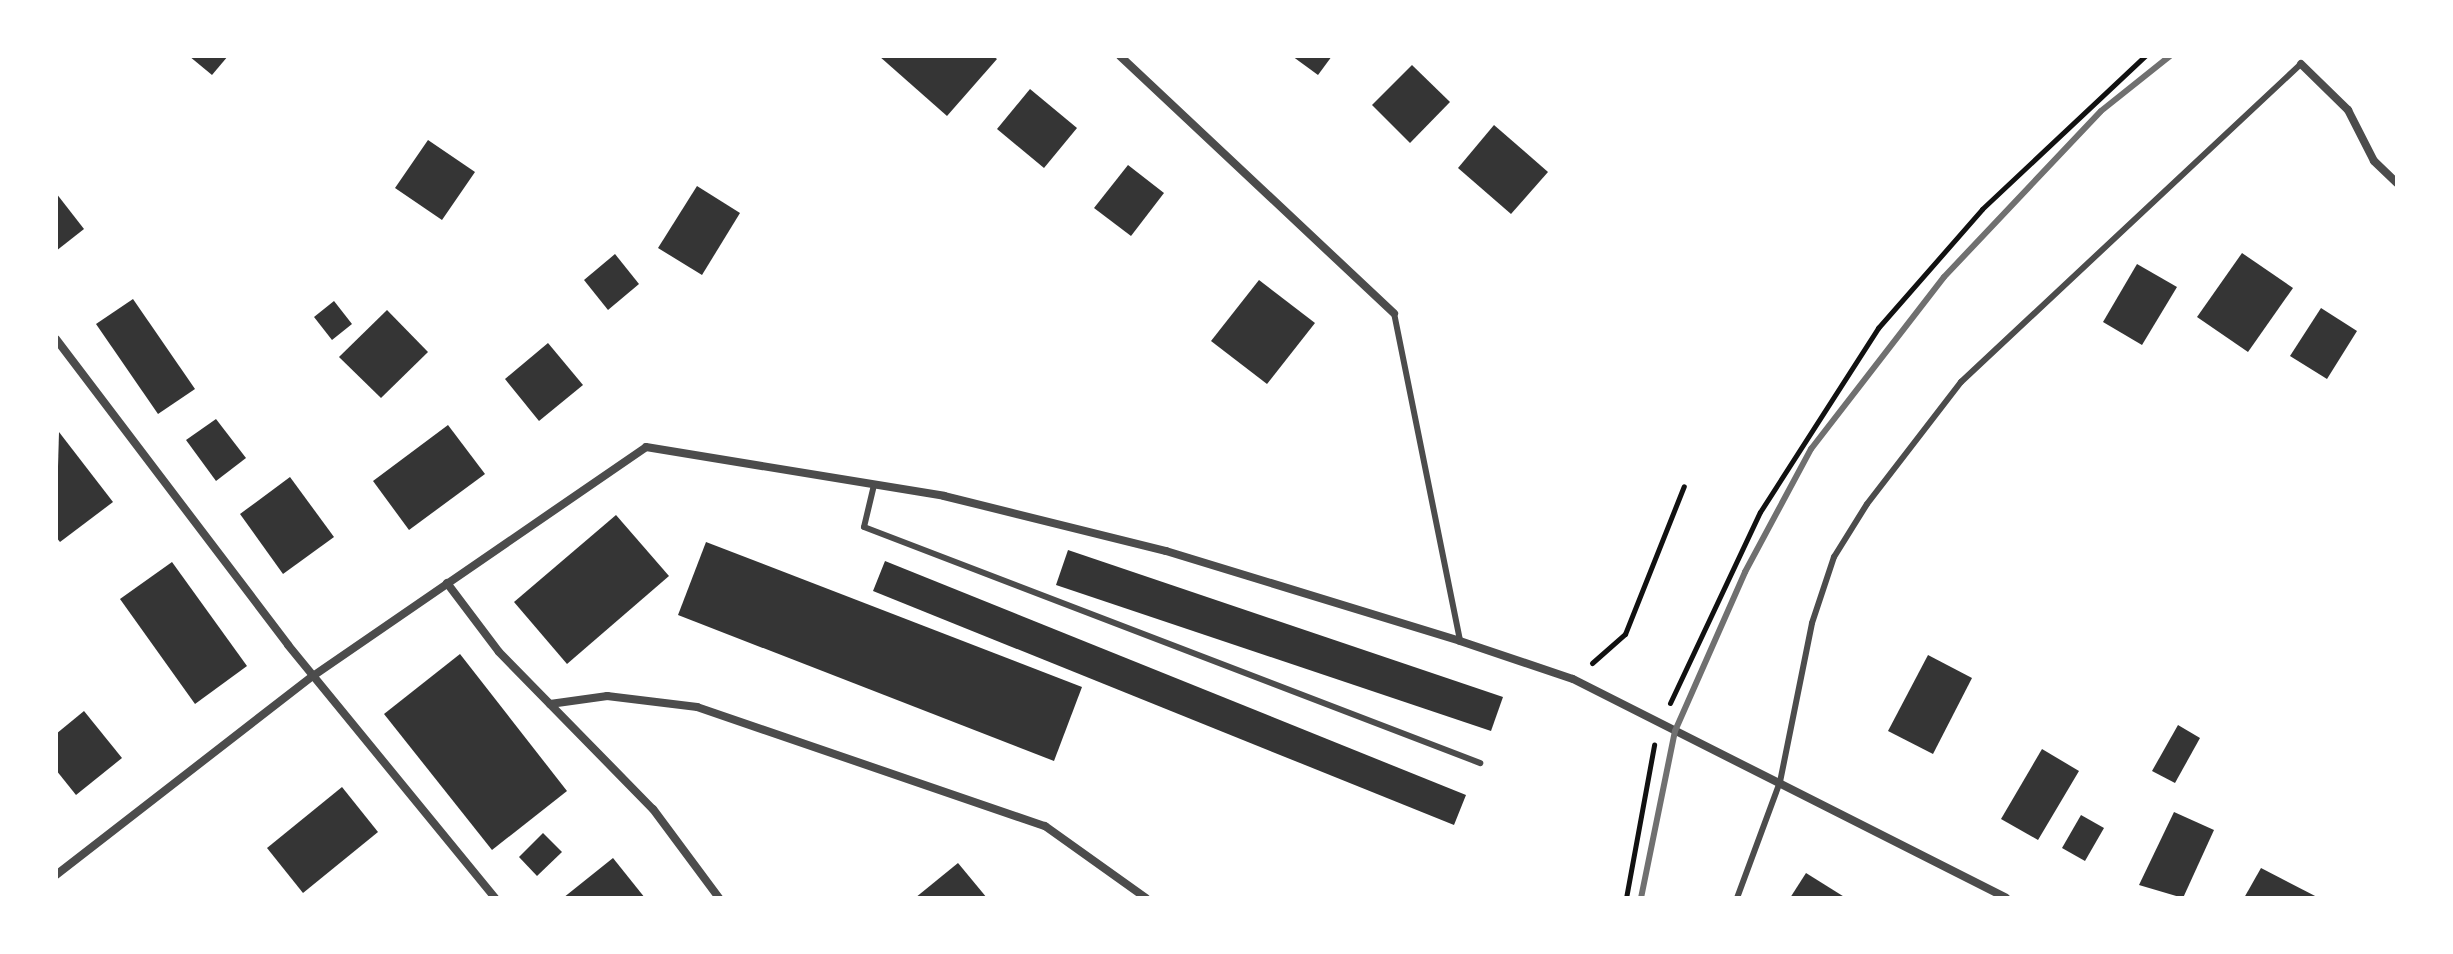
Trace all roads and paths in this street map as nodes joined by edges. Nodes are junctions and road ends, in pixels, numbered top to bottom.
1 (1120, 56) edge
2 (2145, 56) edge
3 (2301, 64) joint
4 (2397, 183) edge
5 (1394, 313) joint
6 (56, 339) edge
7 (874, 485) junction
8 (1684, 486) dead end
9 (447, 583) junction
10 (1460, 641) junction
11 (313, 676) junction
12 (1573, 679) junction
13 (550, 704) junction
14 (1660, 724) junction
15 (1480, 763) dead end
16 (1780, 782) junction
17 (56, 875) edge
18 (495, 898) edge
19 (719, 898) edge
20 (1146, 898) edge
21 (1626, 898) edge
22 (1737, 898) edge
23 (2006, 898) edge

1 - 5 street
2 - 14 path
3 - 4 street
3 - 16 lane
5 - 10 lane
6 - 11 street
7 - 9 street
7 - 10 street
7 - 15 lane
8 - 12 path
9 - 11 street
9 - 13 street
10 - 12 street
11 - 17 street
11 - 18 street
12 - 14 street
13 - 19 street
13 - 20 street
14 - 16 street
14 - 21 path
16 - 22 lane
16 - 23 street

